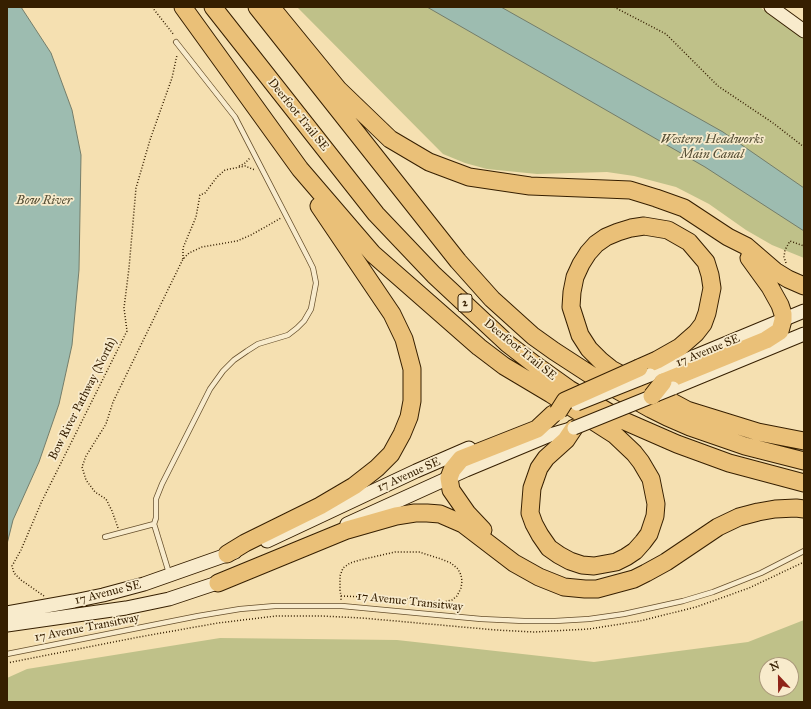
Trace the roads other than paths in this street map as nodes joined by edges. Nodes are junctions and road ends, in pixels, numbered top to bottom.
1 (183, 7) edge
2 (213, 7) edge
3 (257, 7) edge
4 (271, 7) edge
5 (771, 7) edge
6 (804, 31) edge
7 (176, 42) road end
8 (300, 169) junction
9 (728, 237) junction
10 (804, 286) edge
11 (804, 311) edge
12 (783, 320) junction
13 (804, 334) edge
14 (656, 378) junction
15 (652, 396) joint
16 (556, 413) junction
17 (574, 428) junction
18 (804, 441) edge
19 (804, 461) edge
20 (449, 478) junction
21 (804, 483) edge
22 (804, 509) edge
23 (154, 524) junction
24 (105, 537) dead end
25 (804, 551) edge
26 (226, 554) junction
27 (170, 575) junction
28 (539, 577) junction
29 (218, 583) junction
30 (7, 613) edge
31 (7, 625) edge
32 (7, 654) edge

1 - 8 highway
2 - 21 highway, Deerfoot Trail SE / 2
3 - 19 highway, Deerfoot Trail SE / 2
4 - 9 highway
5 - 6 main road
7 - 23 lane
8 - 17 highway
8 - 26 highway
9 - 10 highway
9 - 12 highway
11 - 12 main road
12 - 14 highway
13 - 14 main road, 17 Avenue SE
14 - 15 highway, bridge
14 - 16 highway, bridge
14 - 18 highway
15 - 17 main road, 17 Avenue SE, bridge
16 - 20 highway
16 - 26 main road, 17 Avenue SE
17 - 20 main road, 17 Avenue SE
20 - 28 highway
20 - 29 main road, 17 Avenue SE
22 - 28 highway
23 - 24 lane
23 - 27 lane
25 - 32 lane, 17 Avenue Transitway
26 - 27 main road, 17 Avenue SE
27 - 30 main road, 17 Avenue SE
28 - 29 highway
29 - 31 main road, 17 Avenue SE

